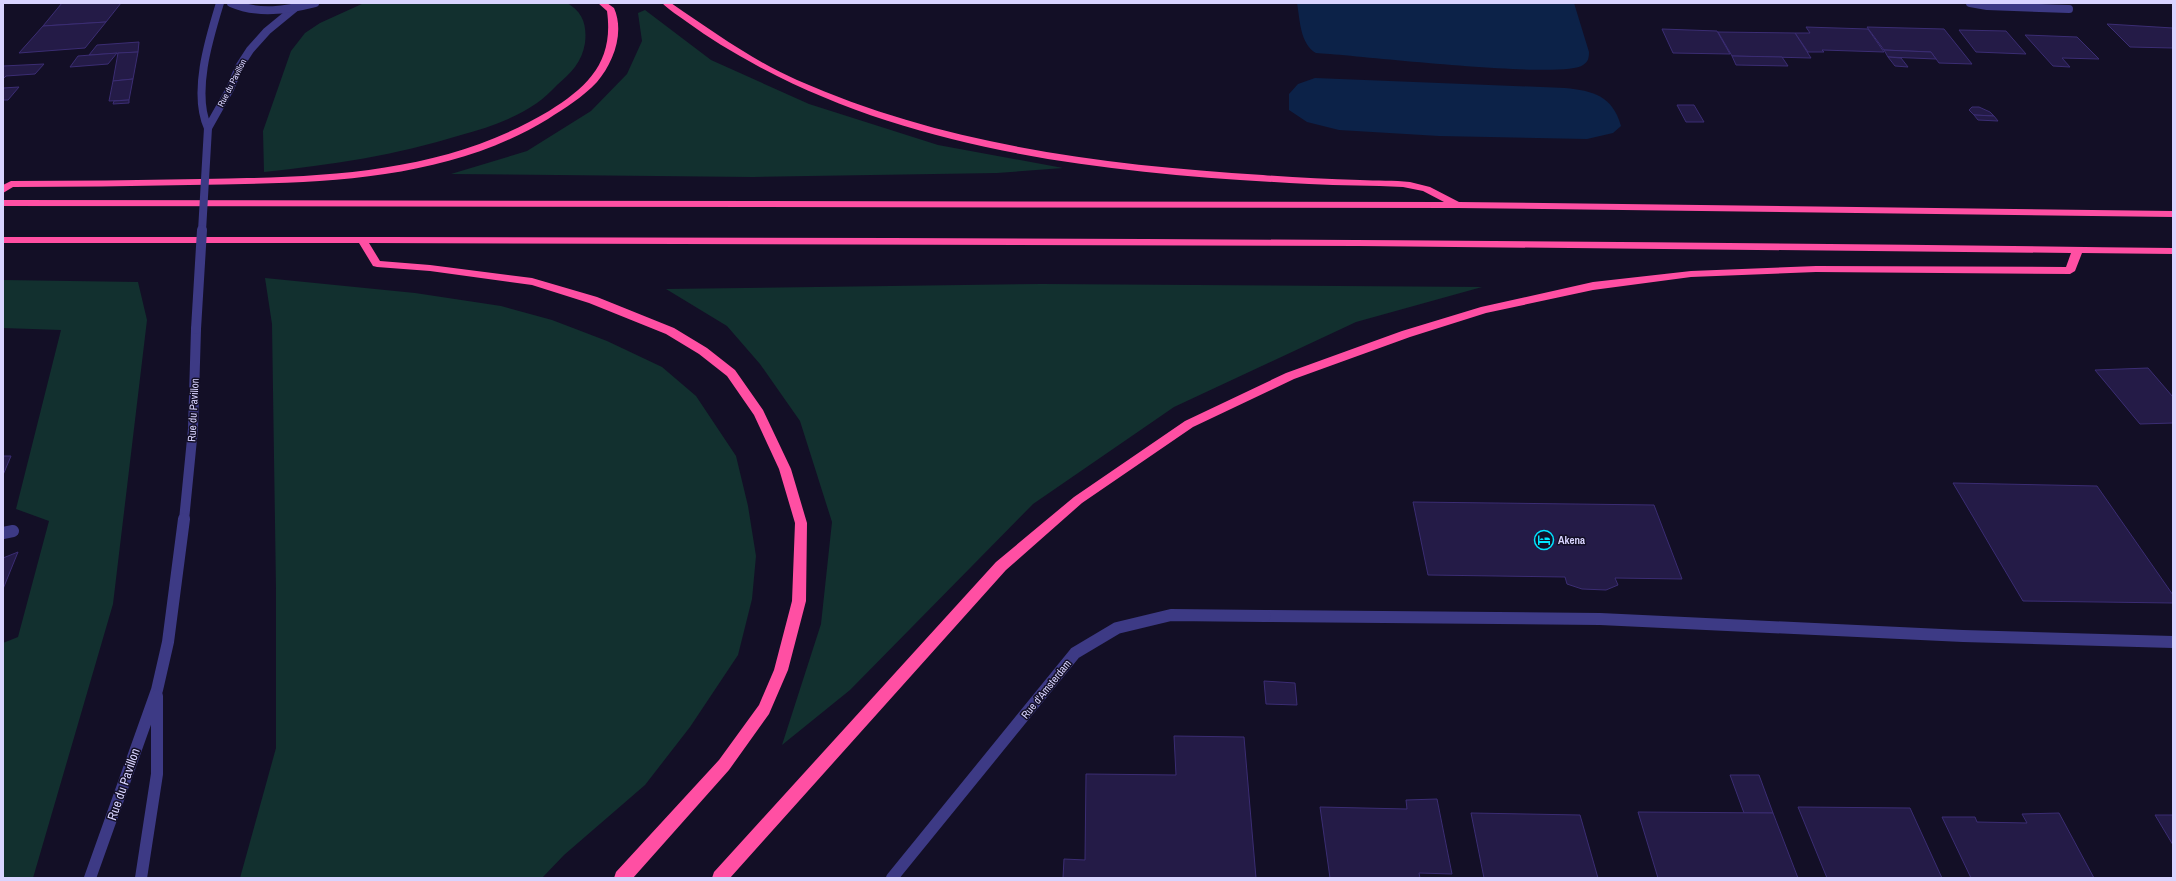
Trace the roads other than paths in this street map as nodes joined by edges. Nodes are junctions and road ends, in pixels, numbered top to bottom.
1 (220, 3) edge
2 (230, 3) edge
3 (315, 3) edge
4 (602, 3) edge
5 (666, 3) edge
6 (1970, 3) edge
7 (295, 8) junction
8 (2070, 10) dead end
9 (208, 128) junction
10 (3, 190) edge
11 (3, 203) edge
12 (1458, 205) junction
13 (2173, 214) edge
14 (3, 240) edge
15 (362, 240) junction
16 (2078, 249) junction
17 (2173, 251) edge
18 (2173, 642) edge
19 (157, 690) junction
20 (90, 878) edge
21 (141, 878) edge
22 (622, 878) edge
23 (720, 878) edge
24 (892, 878) edge

1 - 9 street, Rue du Pavillon
2 - 7 street
3 - 7 street
4 - 10 highway
5 - 12 highway
6 - 8 street
7 - 9 street, Rue du Pavillon
9 - 19 street, Rue du Pavillon, bridge
11 - 12 highway
12 - 13 highway
14 - 15 highway
15 - 16 highway
15 - 22 highway
16 - 17 highway
16 - 23 highway
18 - 24 street, Rue d'Amsterdam
19 - 20 street, Rue du Pavillon
19 - 21 street, Rue du Pavillon

